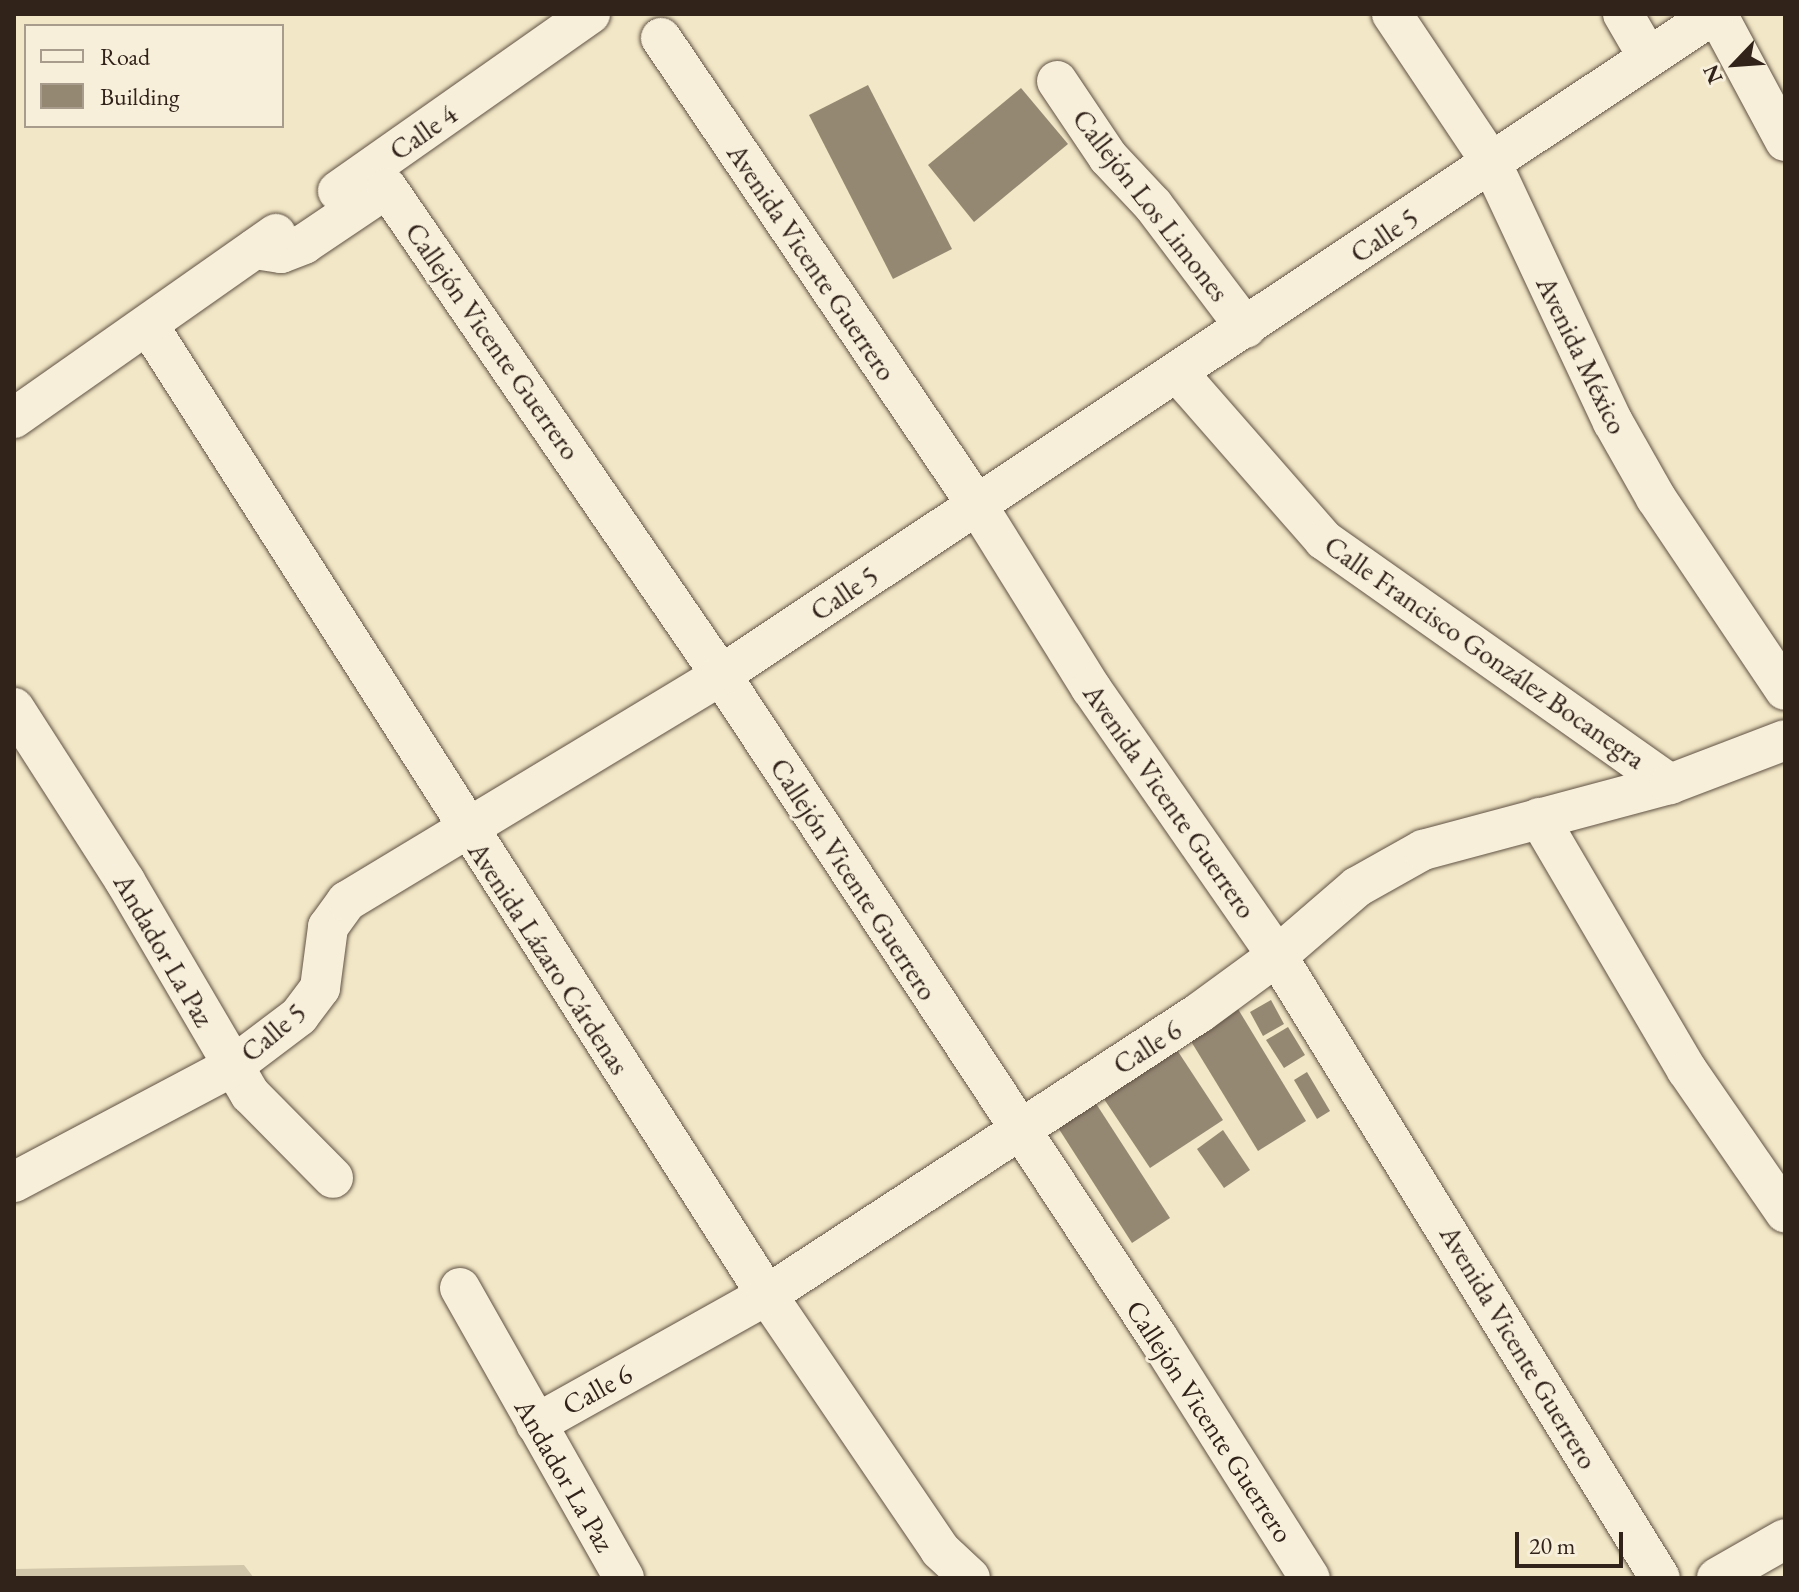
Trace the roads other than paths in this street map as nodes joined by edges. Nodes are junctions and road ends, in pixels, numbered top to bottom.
1 (590, 14) edge
2 (1392, 14) edge
3 (1623, 14) edge
4 (1715, 14) edge
5 (661, 38) dead end
6 (1648, 57) junction
7 (1057, 81) dead end
8 (1785, 141) edge
9 (1491, 162) junction
10 (387, 188) joint
11 (255, 249) junction
12 (148, 325) junction
13 (1246, 328) junction
14 (1177, 372) junction
15 (14, 418) edge
16 (977, 505) junction
17 (721, 675) junction
18 (1785, 690) edge
19 (14, 708) edge
20 (1785, 740) edge
21 (1670, 784) junction
22 (1539, 818) junction
23 (467, 832) junction
24 (1277, 956) junction
25 (233, 1066) junction
26 (1019, 1132) junction
27 (333, 1178) dead end
28 (14, 1182) edge
29 (1785, 1212) edge
30 (460, 1288) dead end
31 (767, 1295) junction
32 (536, 1424) junction
33 (1785, 1539) edge
34 (624, 1578) edge
35 (970, 1578) edge
36 (1310, 1578) edge
37 (1660, 1578) edge
38 (1717, 1578) edge

1 - 11 street, Calle 4
2 - 9 street, Avenida México
3 - 6 street
4 - 6 street, Calle 5
4 - 8 street
5 - 16 street, Avenida Vicente Guerrero
6 - 9 street, Calle 5
7 - 13 street, Callejón Los Limones
9 - 13 street, Calle 5
9 - 18 street, Avenida México
10 - 11 street, Calle 4
10 - 17 street, Callejón Vicente Guerrero
11 - 12 street, Calle 4
12 - 15 street, Calle 4
12 - 23 street, Avenida Lázaro Cárdenas
13 - 14 street, Calle 5
14 - 16 street, Calle 5
14 - 21 street, Calle Francisco González Bocanegra
16 - 17 street, Calle 5
16 - 24 street, Avenida Vicente Guerrero
17 - 23 street, Calle 5
17 - 26 street, Callejón Vicente Guerrero
19 - 25 street, Andador La Paz
20 - 21 street, Calle 6
21 - 22 street, Calle 6
22 - 24 street, Calle 6
22 - 29 street
23 - 25 street, Calle 5
23 - 31 street, Avenida Lázaro Cárdenas
24 - 26 street, Calle 6
24 - 37 street, Avenida Vicente Guerrero
25 - 27 street, Andador La Paz
25 - 28 street, Calle 5
26 - 31 street, Calle 6
26 - 36 street, Callejón Vicente Guerrero
30 - 32 street, Andador La Paz
31 - 32 street, Calle 6
31 - 35 street, Avenida Lázaro Cárdenas
32 - 34 street, Andador La Paz
33 - 38 street

